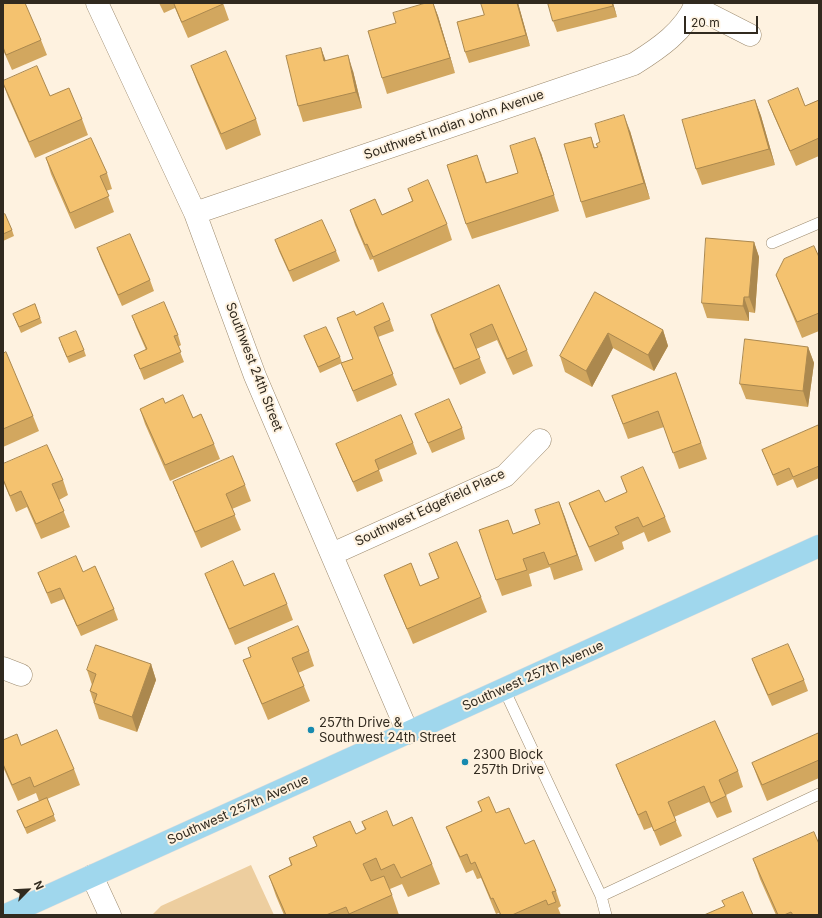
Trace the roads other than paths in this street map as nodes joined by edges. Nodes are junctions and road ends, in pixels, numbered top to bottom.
1 (97, 3) edge
2 (695, 5) edge
3 (750, 35) dead end
4 (195, 213) junction
5 (819, 223) edge
6 (772, 243) dead end
7 (540, 440) dead end
8 (819, 546) edge
9 (332, 554) junction
10 (504, 689) junction
11 (408, 733) junction
12 (819, 794) edge
13 (92, 876) junction
14 (601, 896) junction
15 (6, 915) edge
16 (110, 915) edge
17 (606, 915) edge

1 - 4 street, Southwest 24th Street
2 - 3 street
2 - 4 street, Southwest Indian John Avenue
4 - 9 street, Southwest 24th Street
5 - 6 lane
7 - 9 street, Southwest Edgefield Place
8 - 10 main road, Southwest 257th Avenue
9 - 11 street, Southwest 24th Street
10 - 11 main road, Southwest 257th Avenue
10 - 14 lane
11 - 13 main road, Southwest 257th Avenue
12 - 14 lane
13 - 15 main road, Southwest 257th Avenue
13 - 16 street
14 - 17 lane

